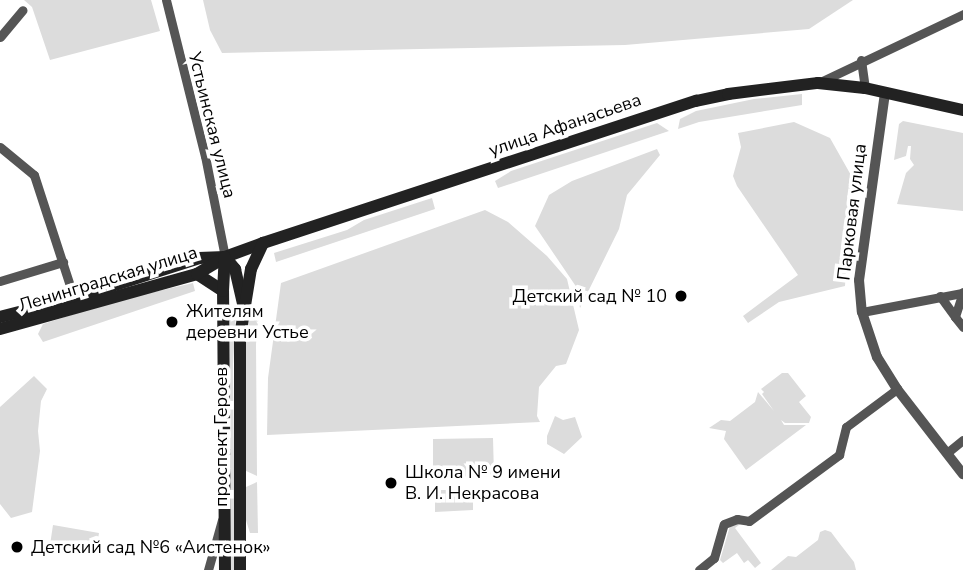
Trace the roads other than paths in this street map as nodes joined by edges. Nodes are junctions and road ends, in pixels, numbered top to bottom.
1 (166, 0) edge
2 (23, 10) dead end
3 (963, 14) edge
4 (0, 37) edge
5 (861, 60) junction
6 (818, 83) junction
7 (865, 88) junction
8 (885, 93) junction
9 (963, 110) edge
10 (0, 147) edge
11 (263, 243) junction
12 (225, 257) junction
13 (64, 262) junction
14 (197, 274) junction
15 (0, 281) edge
16 (223, 292) junction
17 (963, 293) edge
18 (940, 296) junction
19 (74, 298) junction
20 (243, 304) junction
21 (862, 312) junction
22 (0, 317) edge
23 (955, 317) junction
24 (963, 327) edge
25 (0, 329) edge
26 (897, 389) junction
27 (963, 440) edge
28 (948, 452) junction
29 (963, 474) edge
30 (224, 515) junction
31 (208, 570) edge
32 (225, 570) edge
33 (240, 570) edge
34 (699, 570) edge

1 - 12 street, Устьинская улица
2 - 4 street
3 - 5 street
5 - 6 street
5 - 7 street
6 - 7 main road, улица Афанасьева
6 - 11 main road, улица Афанасьева
7 - 8 main road, улица Афанасьева
8 - 9 main road
8 - 21 street, Парковая улица
10 - 13 street
11 - 12 main road, Ленинградская улица
11 - 20 main road
12 - 14 main road, Ленинградская улица
12 - 16 main road, проспект Героев
12 - 19 main road, Ленинградская улица
12 - 20 main road
13 - 15 street
13 - 19 street
14 - 16 main road
14 - 25 main road, Ленинградская улица
16 - 30 main road, проспект Героев
17 - 18 street
17 - 23 street
18 - 21 street
18 - 23 street
19 - 22 main road, Ленинградская улица
20 - 33 main road, проспект Героев
21 - 26 street, Парковая улица
23 - 24 street
26 - 28 street, Парковая улица
26 - 34 street
27 - 28 street
28 - 29 street, Парковая улица
30 - 31 street, проспект Героев
30 - 32 main road, проспект Героев

